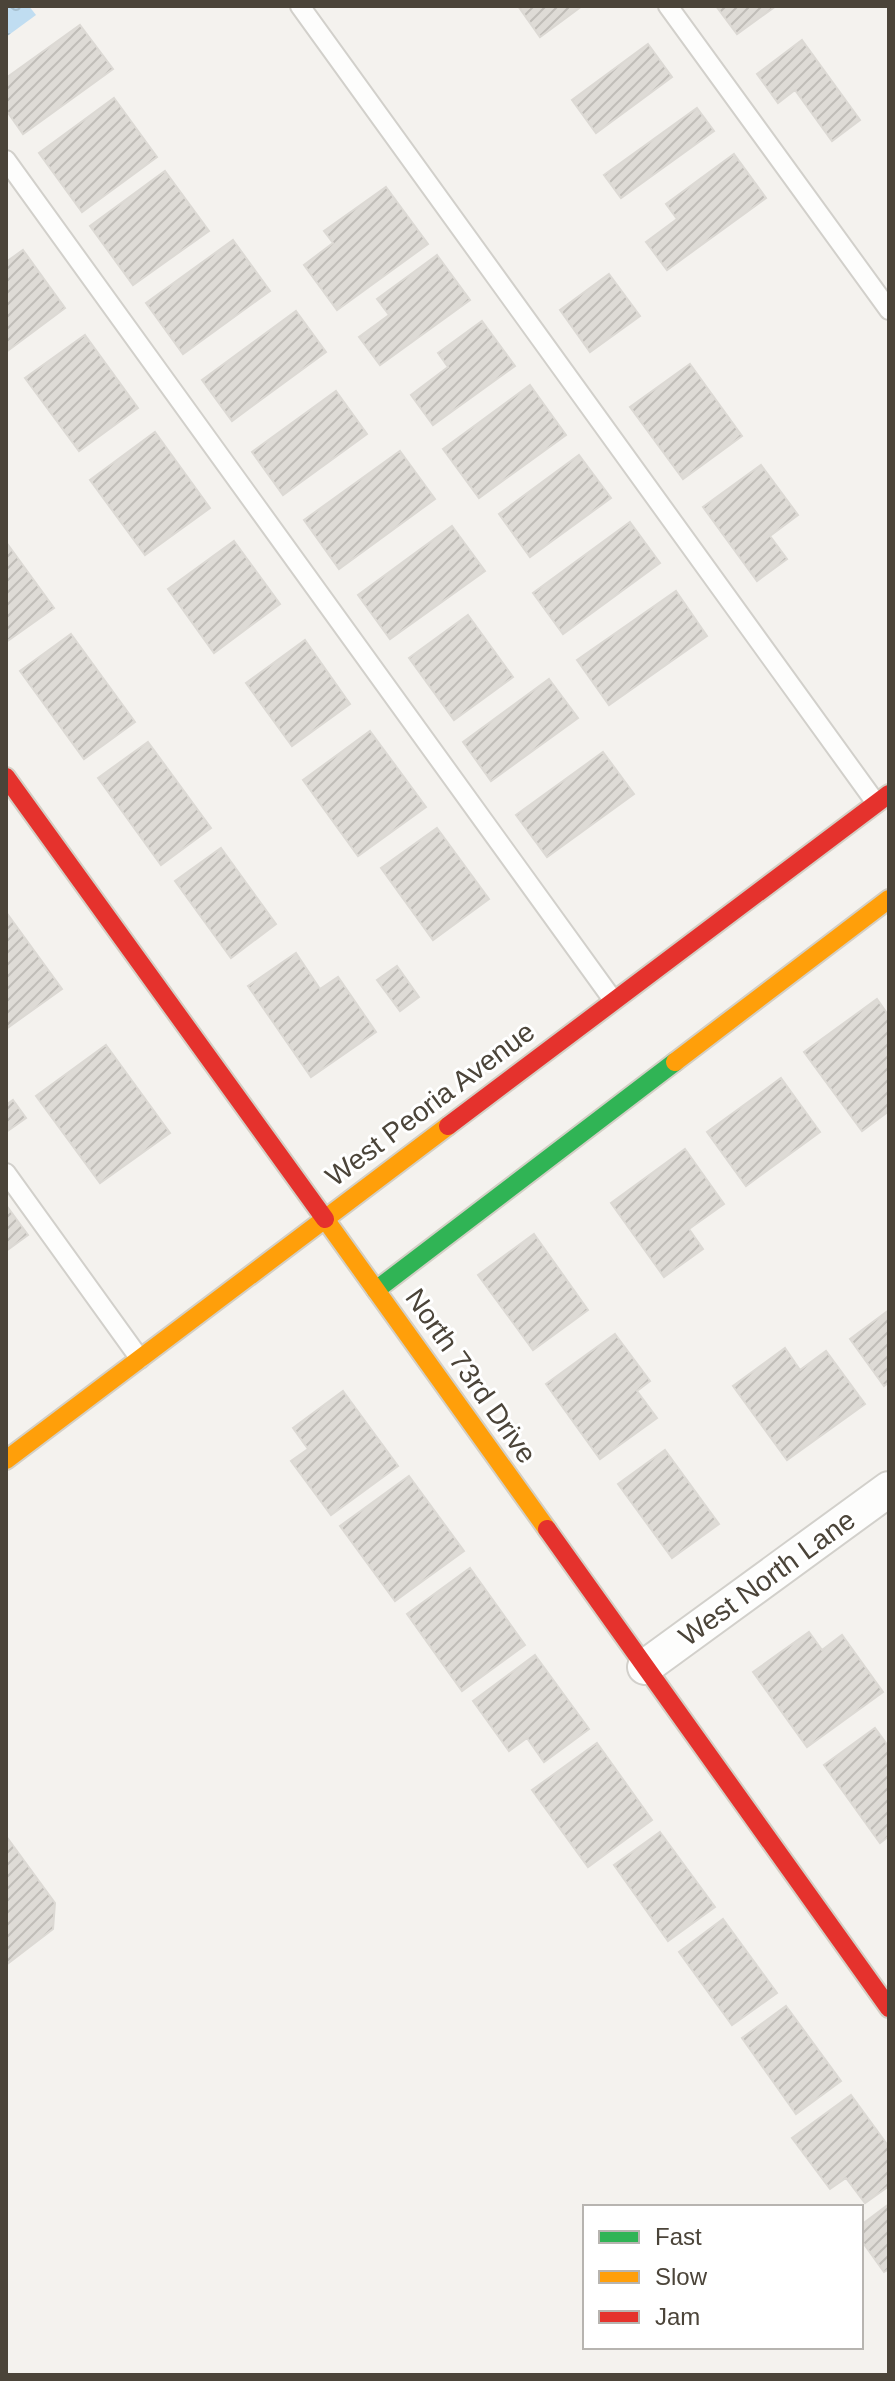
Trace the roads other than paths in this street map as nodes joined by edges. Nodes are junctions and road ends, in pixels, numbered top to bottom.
1 (300, 6) edge
2 (668, 6) edge
3 (6, 160) edge
4 (889, 310) edge
5 (6, 777) edge
6 (882, 798) edge
7 (889, 899) edge
8 (613, 1000) junction
9 (6, 1173) edge
10 (324, 1220) junction
11 (376, 1290) junction
12 (141, 1360) junction
13 (6, 1460) edge
14 (889, 1489) edge
15 (645, 1667) junction
16 (889, 2008) edge

1 - 6 lane
2 - 4 lane
3 - 8 lane
5 - 10 street, North 73rd Drive
6 - 8 street, West Peoria Avenue
7 - 11 street
8 - 10 street, West Peoria Avenue
9 - 12 lane
10 - 11 street, North 73rd Drive
10 - 12 street, West Peoria Avenue
11 - 15 street, North 73rd Drive
12 - 13 street, West Peoria Avenue
14 - 15 street, West North Lane
15 - 16 street, North 73rd Drive

